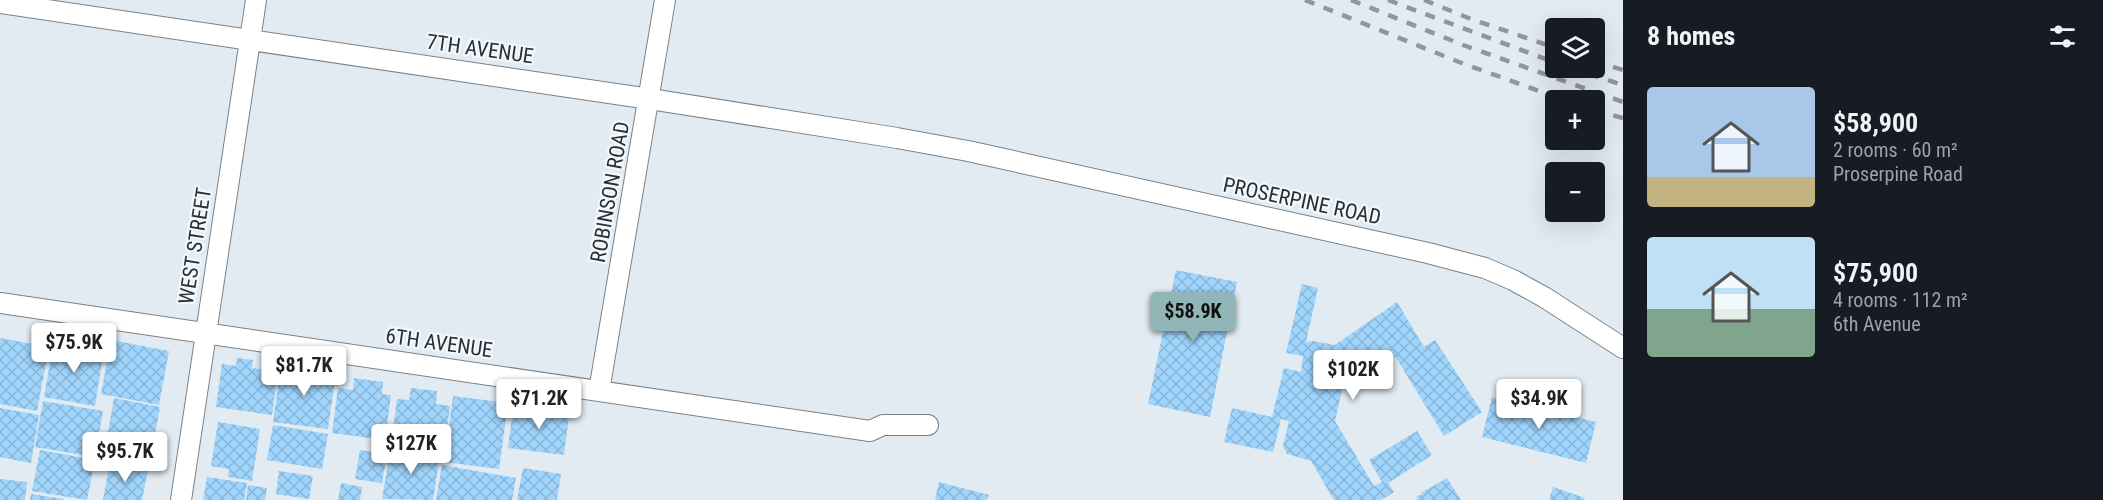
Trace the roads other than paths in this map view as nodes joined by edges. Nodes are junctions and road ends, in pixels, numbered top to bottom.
1 (256, 0) edge
2 (665, 0) edge
3 (0, 3) edge
4 (250, 40) junction
5 (650, 99) junction
6 (952, 148) joint
7 (0, 303) edge
8 (206, 333) junction
9 (1623, 348) edge
10 (599, 391) junction
11 (928, 425) dead end
12 (180, 500) edge

1 - 4 street, WEST STREET
2 - 5 street, ROBINSON ROAD
3 - 4 street, 7TH AVENUE
4 - 5 street, 7TH AVENUE
4 - 8 street, WEST STREET
5 - 6 street, 7TH AVENUE
5 - 10 street, ROBINSON ROAD
6 - 9 street, PROSERPINE ROAD
7 - 8 street, 6TH AVENUE
8 - 10 street, 6TH AVENUE
8 - 12 street, WEST STREET
10 - 11 street, 6TH AVENUE

